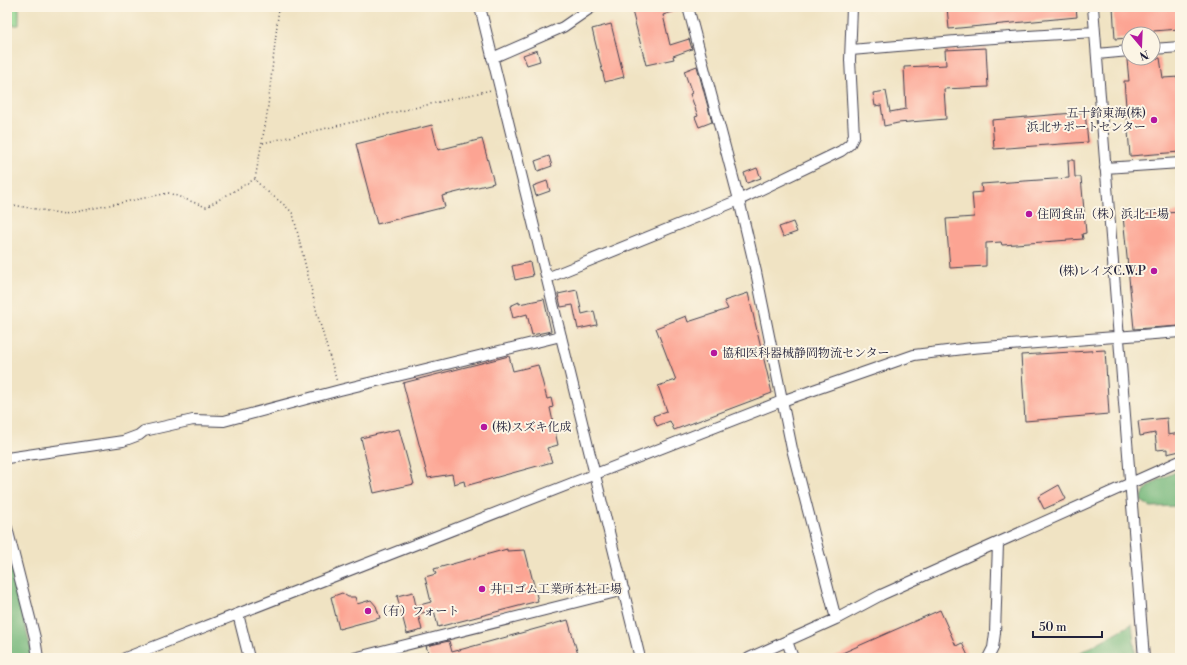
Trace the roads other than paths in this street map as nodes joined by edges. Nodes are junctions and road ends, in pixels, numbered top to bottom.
1 (480, 7) edge
2 (592, 7) edge
3 (688, 7) edge
4 (852, 7) edge
5 (1093, 7) edge
6 (1095, 32) junction
7 (1180, 47) edge
8 (1161, 48) edge
9 (851, 50) junction
10 (1121, 52) edge
11 (1097, 54) junction
12 (492, 58) junction
13 (1180, 163) edge
14 (1105, 168) junction
15 (739, 200) junction
16 (547, 278) junction
17 (1180, 332) edge
18 (561, 336) junction
19 (1120, 337) junction
20 (782, 401) junction
21 (7, 458) edge
22 (1180, 461) edge
23 (596, 473) junction
24 (1131, 483) junction
25 (7, 528) edge
26 (998, 543) junction
27 (624, 590) junction
28 (238, 614) junction
29 (836, 619) junction
30 (787, 641) junction
31 (38, 658) edge
32 (125, 658) edge
33 (249, 658) edge
34 (354, 658) edge
35 (640, 658) edge
36 (750, 658) edge
37 (793, 658) edge
38 (988, 658) edge
39 (1144, 658) edge

1 - 12 street
2 - 12 street
3 - 15 street
4 - 9 street
5 - 6 street
6 - 9 street
6 - 11 street
7 - 8 street
9 - 15 street
10 - 11 street
11 - 14 street
12 - 16 street
13 - 14 street
14 - 19 street
15 - 16 street
15 - 20 street
16 - 18 street
17 - 19 street
18 - 21 street
18 - 23 street
19 - 20 street
19 - 24 street
20 - 23 street
20 - 29 street
22 - 24 street
23 - 27 street
23 - 28 street
24 - 26 street
24 - 39 street
25 - 31 street
26 - 29 street
26 - 38 street
27 - 34 street
27 - 35 street
28 - 32 street
28 - 33 street
29 - 30 street
30 - 36 street
30 - 37 street

